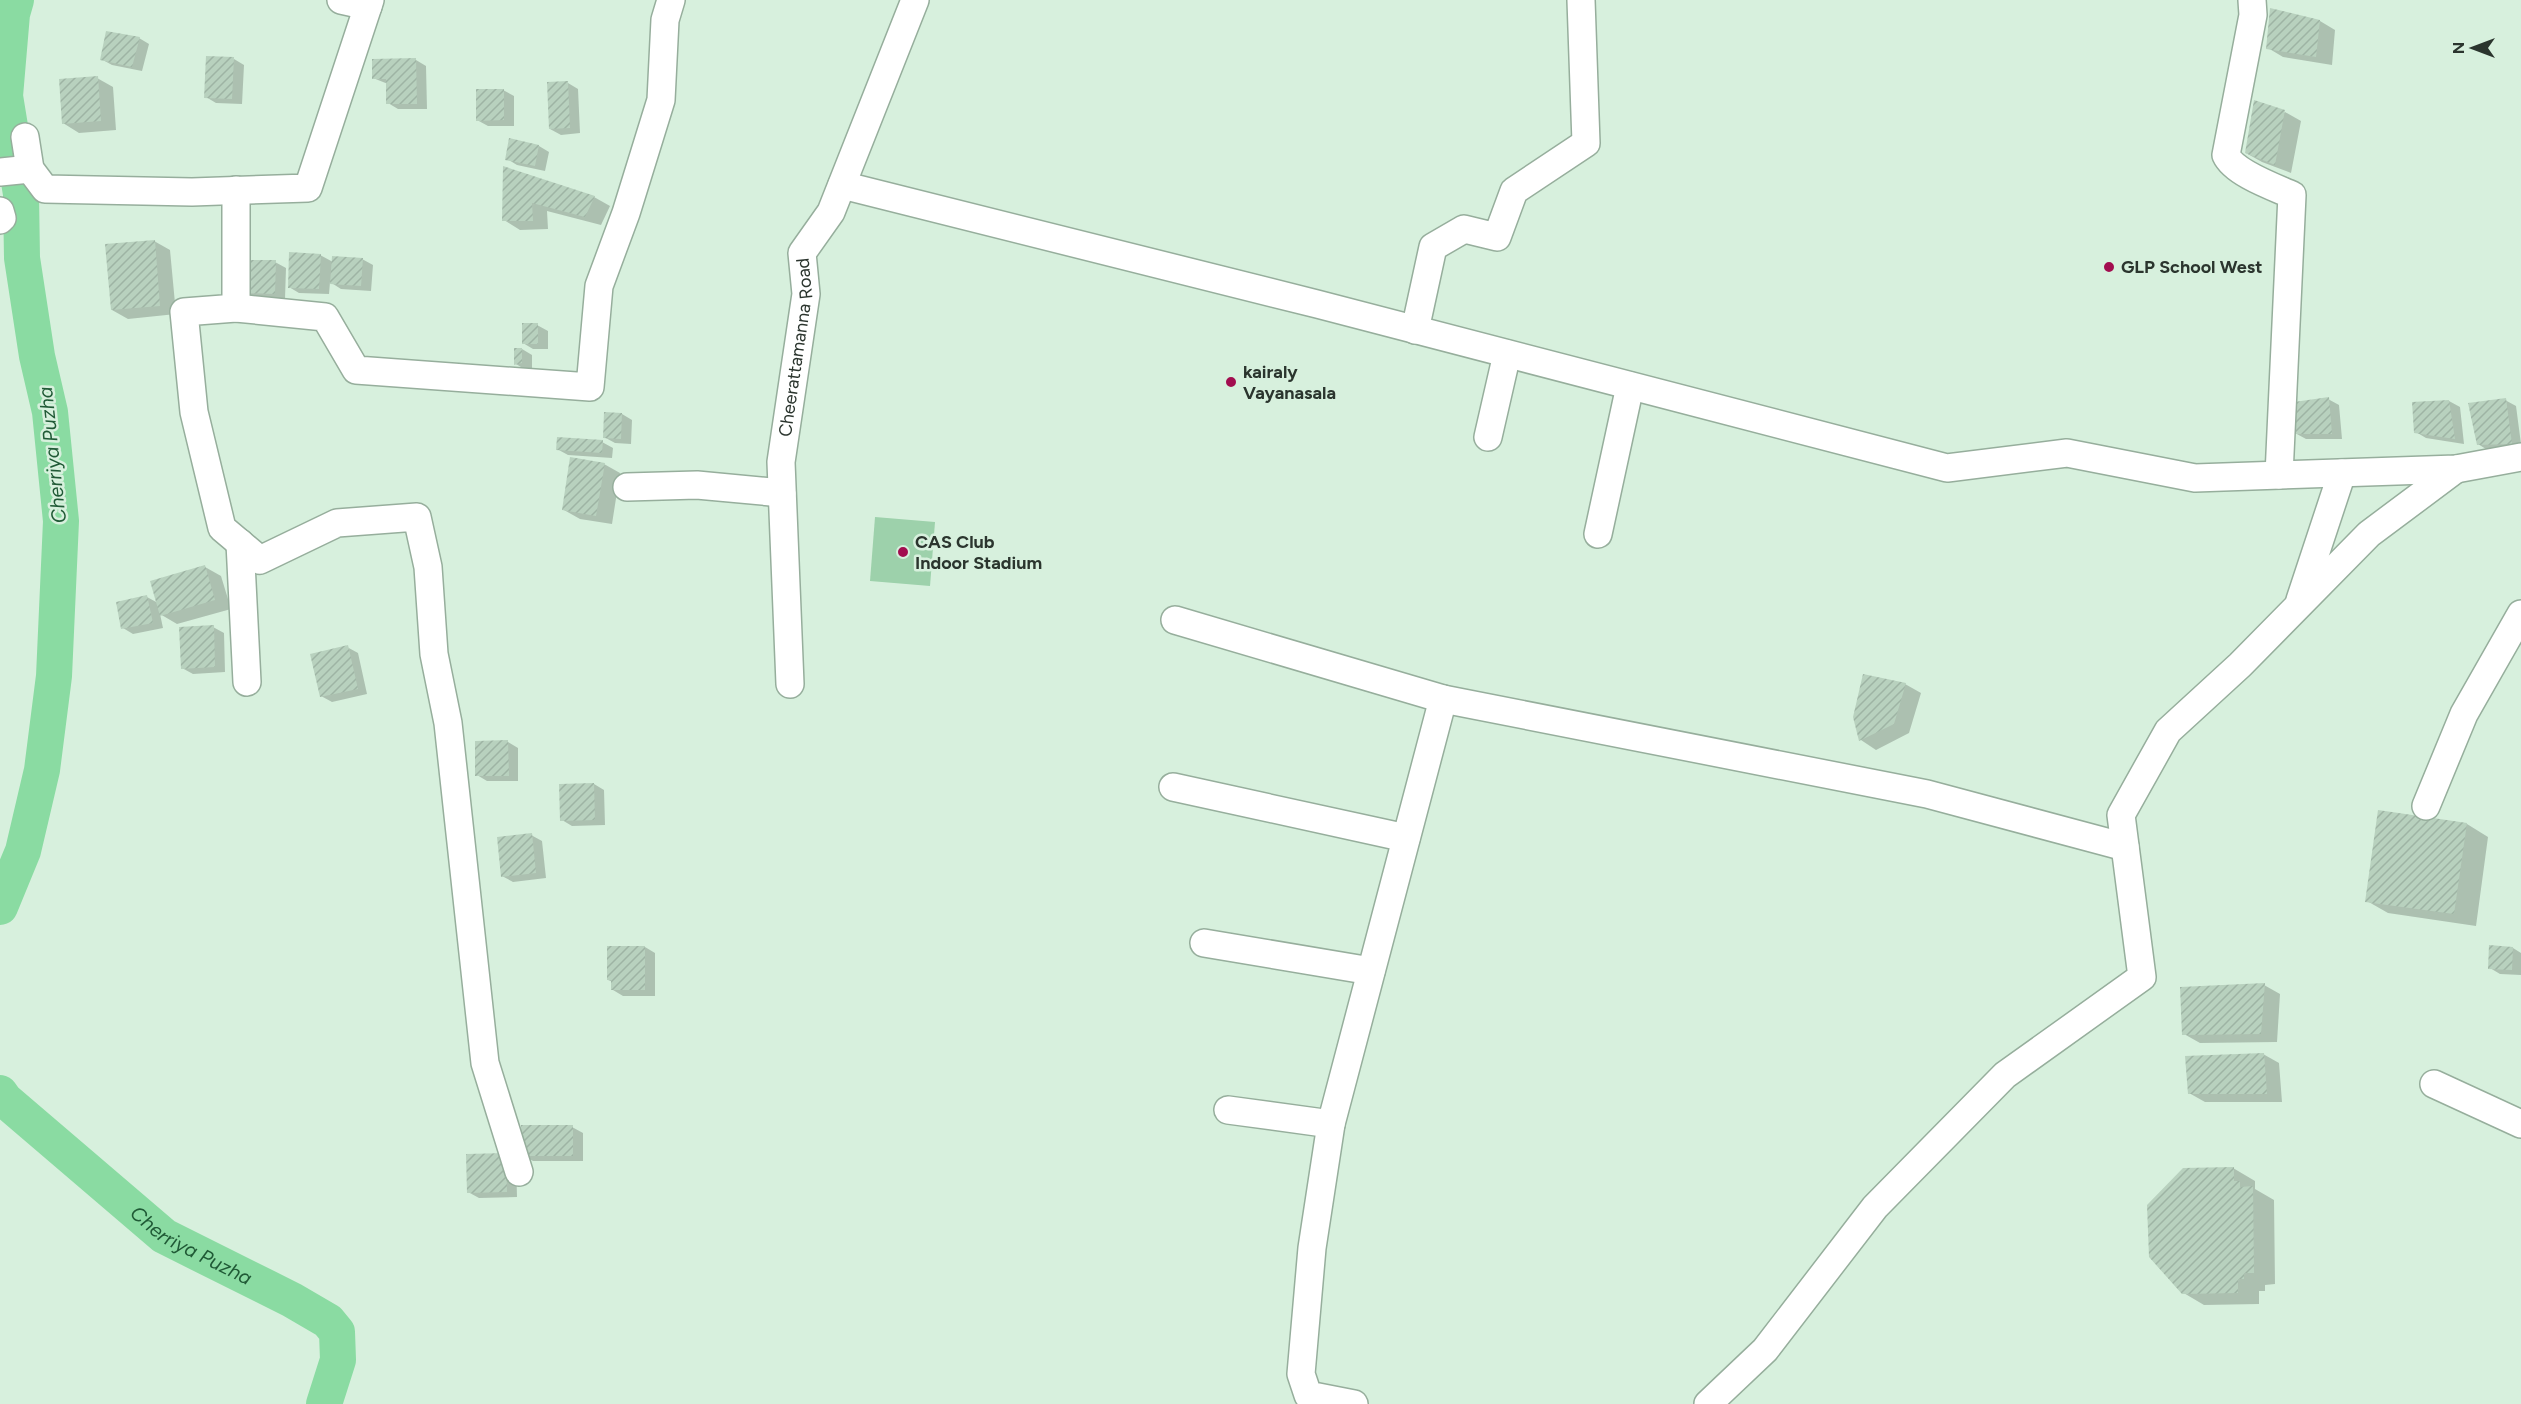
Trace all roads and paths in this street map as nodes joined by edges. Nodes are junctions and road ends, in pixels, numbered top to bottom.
1 (341, 0) edge
2 (671, 0) edge
3 (915, 0) edge
4 (1581, 0) edge
5 (2252, 0) edge
6 (369, 3) edge
7 (25, 136) dead end
8 (30, 169) junction
9 (0, 172) edge
10 (842, 184) junction
11 (236, 190) junction
12 (0, 211) edge
13 (0, 220) edge
14 (236, 308) junction
15 (1415, 330) junction
16 (1507, 354) junction
17 (1630, 386) junction
18 (1488, 437) dead end
19 (2521, 457) edge
20 (2456, 469) junction
21 (2342, 473) junction
22 (2279, 475) junction
23 (627, 487) dead end
24 (782, 493) junction
25 (1598, 534) dead end
26 (240, 543) junction
27 (2298, 606) junction
28 (2521, 614) edge
29 (1175, 620) dead end
30 (247, 682) dead end
31 (790, 684) dead end
32 (1443, 699) junction
33 (1173, 787) dead end
34 (2426, 806) dead end
35 (1406, 838) junction
36 (2125, 847) junction
37 (1204, 943) dead end
38 (1371, 971) junction
39 (2434, 1084) dead end
40 (1228, 1110) dead end
41 (1331, 1124) junction
42 (2521, 1124) edge
43 (519, 1172) dead end
44 (1354, 1404) edge
45 (1708, 1404) edge

1 - 6 street
2 - 14 street
3 - 10 street, Cheerattamanna Road
4 - 15 street
5 - 22 street
6 - 11 street
7 - 8 street
8 - 9 street
8 - 11 street
10 - 15 street
10 - 24 street, Cheerattamanna Road
11 - 14 street
12 - 13 street
14 - 26 street
15 - 16 street
16 - 17 street
16 - 18 street
17 - 22 street
17 - 25 street
19 - 20 street
20 - 21 street
20 - 27 street
21 - 22 street
21 - 27 street
23 - 24 street
24 - 31 street, Cheerattamanna Road
26 - 30 street
26 - 43 street
27 - 36 street
28 - 34 street
29 - 32 street
32 - 35 street
32 - 36 street
33 - 35 street
35 - 38 street
36 - 45 street
37 - 38 street
38 - 41 street
39 - 42 street
40 - 41 street
41 - 44 street

